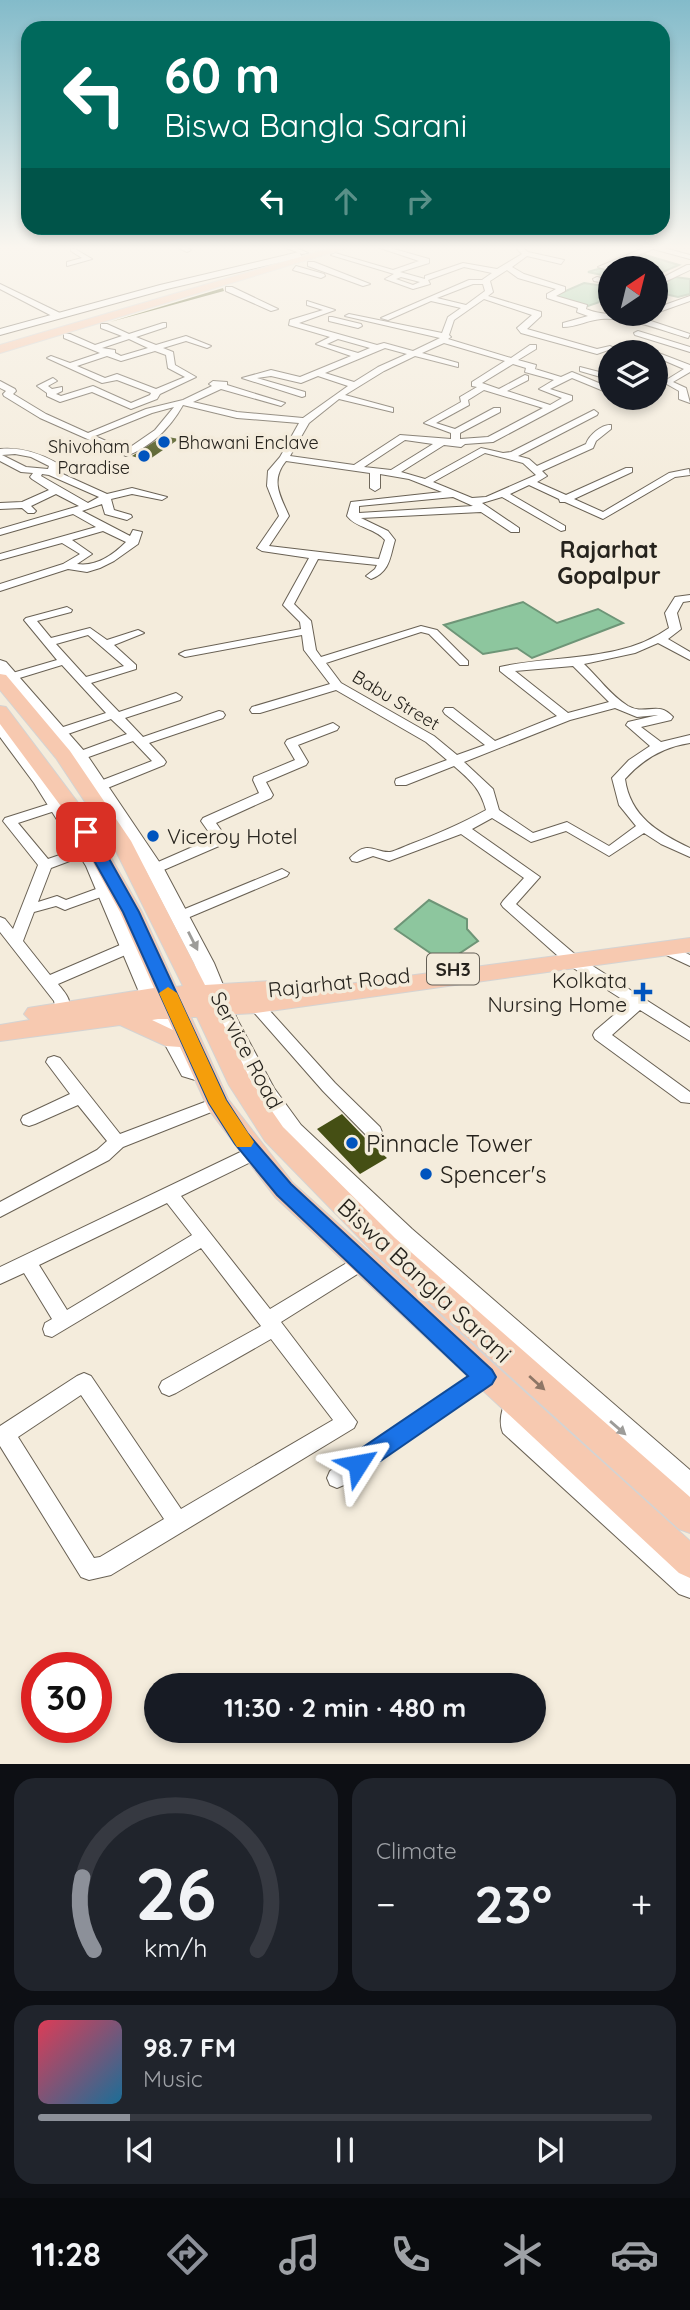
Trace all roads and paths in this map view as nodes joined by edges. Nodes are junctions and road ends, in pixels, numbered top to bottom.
1 (51, 329) edge
2 (78, 329) edge
3 (87, 329) edge
4 (112, 329) edge
5 (153, 329) edge
6 (310, 329) edge
7 (371, 329) edge
8 (405, 329) edge
9 (448, 329) edge
10 (522, 329) edge
11 (671, 329) edge
12 (177, 331) dead end
13 (638, 333) dead end
14 (63, 334) junction
15 (689, 335) edge
16 (130, 337) junction
17 (336, 337) junction
18 (445, 339) junction
19 (174, 342) junction
20 (142, 343) junction
21 (670, 343) junction
22 (207, 346) dead end
23 (389, 346) junction
24 (375, 347) junction
25 (533, 347) dead end
26 (1, 348) edge
27 (96, 348) junction
28 (155, 348) junction
29 (688, 348) edge
30 (195, 350) dead end
31 (598, 352) edge
32 (107, 354) junction
33 (415, 354) junction
34 (357, 355) junction
35 (121, 359) junction
36 (668, 359) edge
37 (514, 362) junction
38 (455, 365) dead end
39 (70, 366) junction
40 (583, 369) dead end
41 (690, 369) edge
42 (85, 372) junction
43 (317, 373) junction
44 (598, 374) edge
45 (677, 377) junction
46 (97, 378) junction
47 (246, 378) junction
48 (525, 378) dead end
49 (562, 380) junction
50 (53, 381) dead end
51 (690, 381) edge
52 (0, 384) edge
53 (217, 385) junction
54 (355, 385) junction
55 (598, 386) edge
56 (483, 387) junction
57 (12, 391) junction
58 (501, 391) junction
59 (51, 392) junction
60 (156, 392) junction
61 (302, 394) dead end
62 (0, 395) edge
63 (251, 395) junction
64 (337, 396) junction
65 (686, 398) edge
66 (240, 400) dead end
67 (183, 402) junction
68 (281, 403) dead end
69 (229, 405) dead end
70 (548, 407) junction
71 (390, 410) dead end
72 (497, 410) dead end
73 (218, 411) junction
74 (146, 412) junction
75 (594, 413) dead end
76 (173, 419) junction
77 (305, 421) junction
78 (608, 427) dead end
79 (88, 436) junction
80 (456, 437) junction
81 (491, 440) junction
82 (442, 442) junction
83 (484, 450) junction
84 (0, 454) edge
85 (508, 456) junction
86 (284, 458) junction
87 (357, 467) junction
88 (375, 470) junction
89 (629, 470) dead end
90 (535, 471) junction
91 (45, 472) junction
92 (689, 472) edge
93 (393, 473) junction
94 (428, 481) junction
95 (531, 483) junction
96 (375, 488) dead end
97 (56, 490) junction
98 (456, 494) junction
99 (503, 494) junction
100 (106, 497) junction
101 (162, 497) dead end
102 (563, 500) junction
103 (24, 505) junction
104 (476, 505) junction
105 (0, 506) edge
106 (87, 506) junction
107 (74, 510) junction
108 (352, 516) junction
109 (127, 517) dead end
110 (36, 520) junction
111 (104, 528) junction
112 (561, 528) dead end
113 (515, 530) dead end
114 (0, 532) edge
115 (62, 539) junction
116 (315, 556) junction
117 (0, 557) edge
118 (384, 563) junction
119 (67, 566) junction
120 (371, 576) dead end
121 (0, 588) edge
122 (690, 598) edge
123 (66, 610) dead end
124 (306, 631) junction
125 (138, 633) dead end
126 (661, 639) junction
127 (49, 642) junction
128 (107, 644) junction
129 (185, 654) dead end
130 (690, 657) edge
131 (64, 661) junction
132 (318, 662) junction
133 (576, 662) junction
134 (464, 663) dead end
135 (4, 674) edge
136 (84, 681) junction
137 (337, 685) junction
138 (176, 697) dead end
139 (617, 704) junction
140 (256, 710) dead end
141 (449, 711) dead end
142 (219, 715) dead end
143 (115, 716) junction
144 (566, 717) junction
145 (2, 725) edge
146 (333, 727) dead end
147 (58, 733) junction
148 (138, 739) junction
149 (690, 739) edge
150 (493, 745) junction
151 (657, 745) junction
152 (79, 756) junction
153 (455, 760) junction
154 (401, 782) dead end
155 (100, 786) junction
156 (62, 804) junction
157 (493, 812) junction
158 (644, 827) junction
159 (462, 829) junction
160 (86, 850) junction
161 (690, 853) edge
162 (357, 858) dead end
163 (45, 864) junction
164 (154, 869) junction
165 (282, 873) dead end
166 (107, 890) junction
167 (28, 909) junction
168 (180, 916) junction
169 (0, 922) edge
170 (690, 936) edge
171 (16, 940) junction
172 (690, 945) edge
173 (132, 946) junction
174 (665, 948) junction
175 (568, 956) junction
176 (690, 961) edge
177 (48, 982) junction
178 (186, 1001) junction
179 (638, 1003) junction
180 (256, 1004) junction
181 (62, 1009) junction
182 (120, 1016) junction
183 (0, 1021) edge
184 (0, 1032) edge
185 (690, 1035) edge
186 (174, 1041) junction
187 (54, 1062) dead end
188 (205, 1075) junction
189 (80, 1097) junction
190 (687, 1098) dead end
191 (218, 1103) junction
192 (29, 1120) dead end
193 (374, 1132) dead end
194 (117, 1142) junction
195 (253, 1153) junction
196 (170, 1194) junction
197 (0, 1210) edge
198 (204, 1237) junction
199 (28, 1263) junction
200 (361, 1263) junction
201 (0, 1276) edge
202 (271, 1324) junction
203 (485, 1377) junction
204 (169, 1387) dead end
205 (3, 1436) edge
206 (337, 1478) dead end
207 (690, 1489) edge
208 (690, 1518) edge
209 (178, 1522) junction
210 (638, 1528) junction
211 (690, 1562) edge
212 (690, 1583) edge

1 - 26 main road
2 - 14 main road
3 - 14 main road
4 - 16 street
5 - 16 street
6 - 17 street
7 - 23 street
8 - 18 street
9 - 18 street
10 - 31 street
11 - 15 street
12 - 20 street
13 - 21 street
14 - 26 main road
14 - 27 street
15 - 21 street
16 - 20 street
16 - 27 street
17 - 24 street
17 - 34 street
18 - 33 street
18 - 37 street
19 - 22 street
19 - 28 street
19 - 30 street
20 - 28 street
20 - 32 street
21 - 29 street
23 - 24 street
23 - 33 street
24 - 34 street
25 - 37 street
27 - 32 street
27 - 39 street
28 - 35 street
28 - 60 street
32 - 35 street
32 - 39 street
33 - 38 street
33 - 54 street
34 - 43 street
35 - 42 street
36 - 41 street
37 - 49 street
37 - 56 street
39 - 42 street
40 - 44 street
41 - 45 street
42 - 46 street
43 - 47 street
43 - 54 street
45 - 51 street
45 - 65 street
46 - 59 street
46 - 60 street
47 - 53 street
47 - 61 street
48 - 58 street
49 - 55 street
49 - 70 street
50 - 59 street
52 - 57 street
53 - 63 street
53 - 67 street
54 - 64 street
56 - 58 street
56 - 80 street
57 - 62 street
57 - 79 street
58 - 70 street
59 - 60 street
63 - 66 street
63 - 68 street
64 - 71 street
64 - 77 street
67 - 73 street
67 - 74 street
67 - 76 street
69 - 73 street
70 - 81 street
72 - 80 street
73 - 77 street
74 - 76 street
74 - 79 street
75 - 85 street
76 - 79 street
77 - 86 street
78 - 90 street
80 - 81 street
80 - 82 street
80 - 83 street
81 - 83 street
82 - 87 street
82 - 93 street
83 - 85 street
83 - 94 street
84 - 91 street
84 - 91 street
85 - 90 street
86 - 87 street
86 - 116 street
87 - 88 street
88 - 93 street
88 - 96 street
89 - 102 street
90 - 95 street
91 - 97 street
91 - 100 street
92 - 102 street
93 - 94 street
94 - 98 street
95 - 99 street
95 - 102 street
97 - 103 street
97 - 106 street
98 - 104 street
98 - 108 street
99 - 104 street
99 - 112 street
100 - 101 street
100 - 106 street
100 - 109 street
103 - 105 street
103 - 110 street
104 - 108 street
104 - 113 street
106 - 107 street
107 - 110 street
107 - 111 street
108 - 118 street
110 - 114 street
110 - 115 street
111 - 115 street
111 - 119 street
115 - 117 street
115 - 119 street
116 - 118 street
116 - 124 street, Babu Street
118 - 120 street
119 - 121 street
122 - 126 street
123 - 127 street
124 - 129 street
124 - 132 street, Babu Street
125 - 128 street
126 - 130 street
126 - 133 street
127 - 128 street
127 - 131 street
128 - 136 street
131 - 135 street
131 - 136 street
132 - 134 street
132 - 137 street, Babu Street
133 - 139 street
133 - 144 street
135 - 147 street, Service Road
135 - 178 main road, Biswa Bangla Sarani
136 - 143 street
137 - 140 street
137 - 153 street, Babu Street
138 - 143 street
139 - 144 street
139 - 151 street
141 - 150 street
142 - 148 street
143 - 147 street
143 - 148 street
144 - 150 street
145 - 156 main road, Biswa Bangla Sarani
146 - 164 street
147 - 152 street, Service Road
148 - 152 street
148 - 155 street
149 - 151 street
150 - 153 street
151 - 158 street
152 - 155 street, Service Road
153 - 154 street
153 - 157 street, Babu Street
155 - 164 street, Service Road
156 - 160 street, Service Road
156 - 163 street
156 - 178 main road, Biswa Bangla Sarani
157 - 158 street
157 - 159 street
158 - 161 street
159 - 162 street
159 - 175 street
160 - 163 street
160 - 166 street, Service Road
163 - 167 street
164 - 168 street, Service Road
165 - 168 street
166 - 167 street
166 - 173 street, Service Road
167 - 171 street
168 -> 178 street, Service Road
169 - 171 street
170 - 175 main road, Rajarhat Road / SH3
171 - 177 street
172 - 174 main road, Rajarhat Road / SH3
173 - 177 street
173 - 178 street, Service Road
174 - 175 main road, Rajarhat Road / SH3
174 - 176 street
175 - 178 main road, Rajarhat Road / SH3
175 - 179 street
175 - 180 main road, Rajarhat Road / SH3
177 - 181 street
178 - 180 main road, Rajarhat Road / SH3
178 - 181 main road, SH3
178 - 182 main road, SH3
178 - 186 street, Service Road
178 - 188 main road, Biswa Bangla Sarani
178 -> 207 street, Service Road
178 -> 208 main road, Biswa Bangla Sarani
179 - 185 street
179 - 190 street
180 - 193 street
181 - 183 main road, SH3
182 - 184 main road, SH3
182 - 186 main road
186 - 188 street, Service Road
187 - 189 street
188 - 191 main road, Biswa Bangla Sarani
189 - 192 street
189 - 194 street
191 - 194 street
191 - 195 main road, Biswa Bangla Sarani
194 - 197 street
195 - 196 street
195 - 200 main road, Biswa Bangla Sarani
196 - 198 street
196 - 199 street
198 - 199 street
198 - 202 street
199 - 201 street
200 - 202 street
200 - 203 main road, Biswa Bangla Sarani
202 - 204 street
202 - 209 street
203 - 206 street
203 - 210 main road, Biswa Bangla Sarani
205 - 209 street
205 - 209 street
210 - 211 main road, Biswa Bangla Sarani
210 - 212 street

